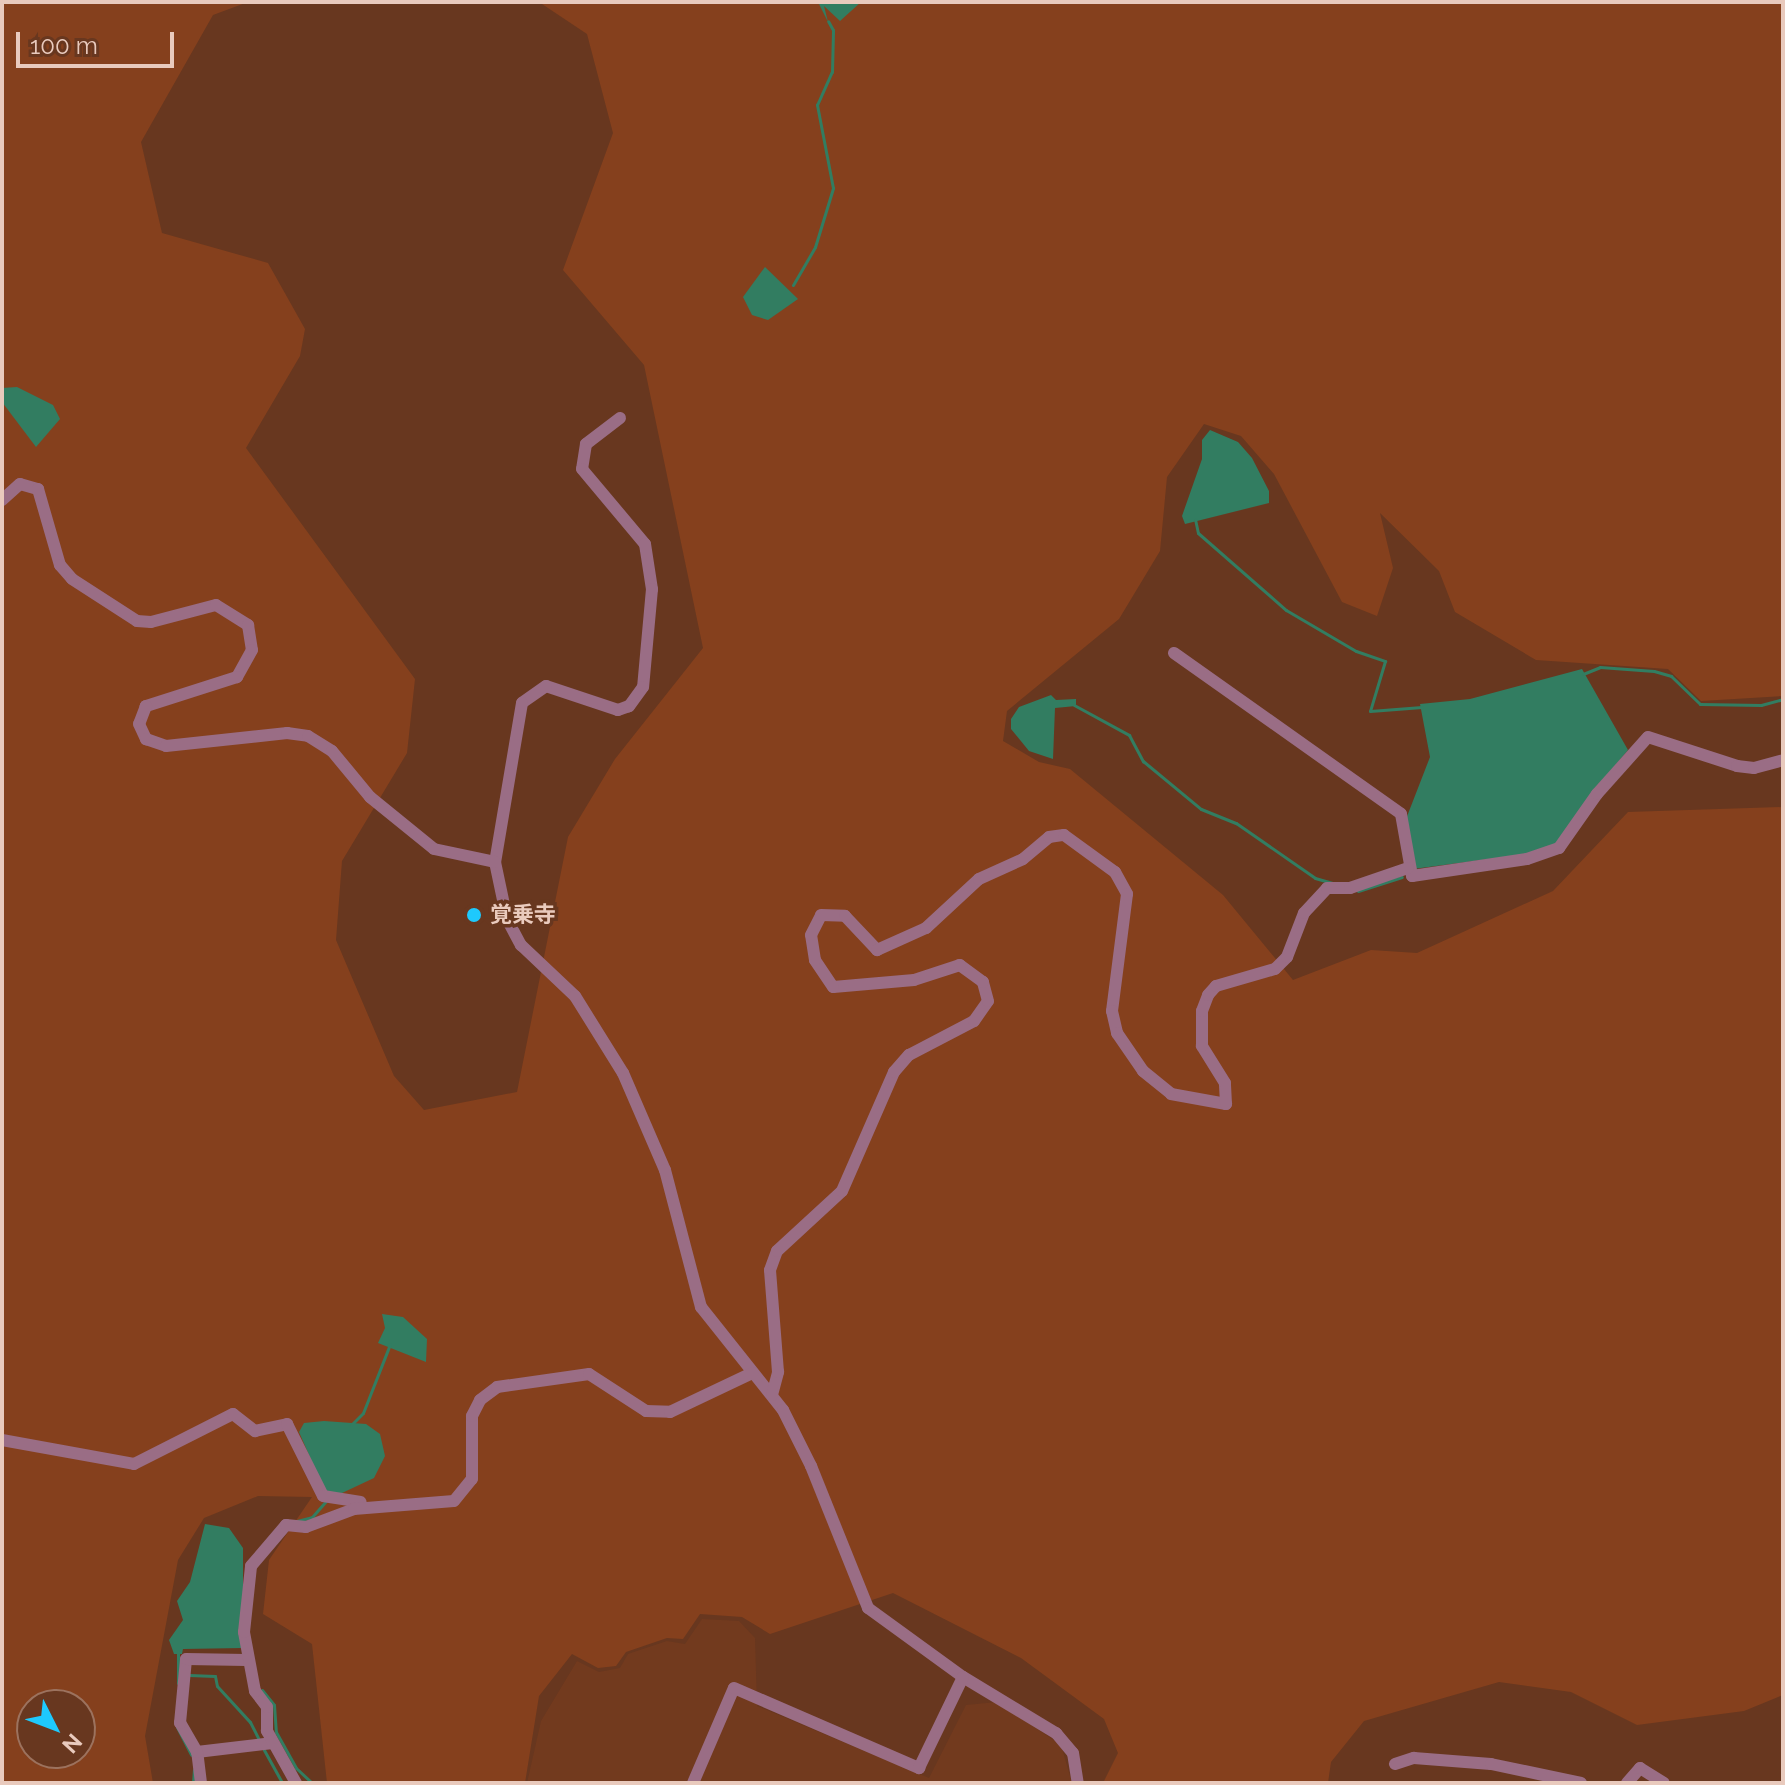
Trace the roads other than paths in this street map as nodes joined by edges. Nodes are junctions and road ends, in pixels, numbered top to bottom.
1 (620, 418) dead end
2 (2, 500) edge
3 (1174, 653) dead end
4 (1783, 760) edge
5 (495, 862) junction
6 (1408, 868) junction
7 (752, 1373) junction
8 (772, 1395) junction
9 (2, 1440) edge
10 (385, 1506) junction
11 (246, 1660) junction
12 (963, 1677) junction
13 (272, 1743) junction
14 (197, 1752) junction
15 (1395, 1764) dead end
16 (201, 1783) edge
17 (296, 1783) edge
18 (693, 1783) edge
19 (1078, 1783) edge
20 (1581, 1783) edge
21 (1627, 1783) edge
22 (1664, 1783) edge

1 - 5 street
2 - 5 street
3 - 6 street
4 - 6 street
5 - 7 street
6 - 8 street
7 - 8 street
7 - 10 street
8 - 12 street
9 - 10 street
10 - 11 street
11 - 13 street
11 - 14 street
12 - 18 street
12 - 19 street
13 - 14 street
13 - 17 street
14 - 16 street
15 - 20 street
21 - 22 street

